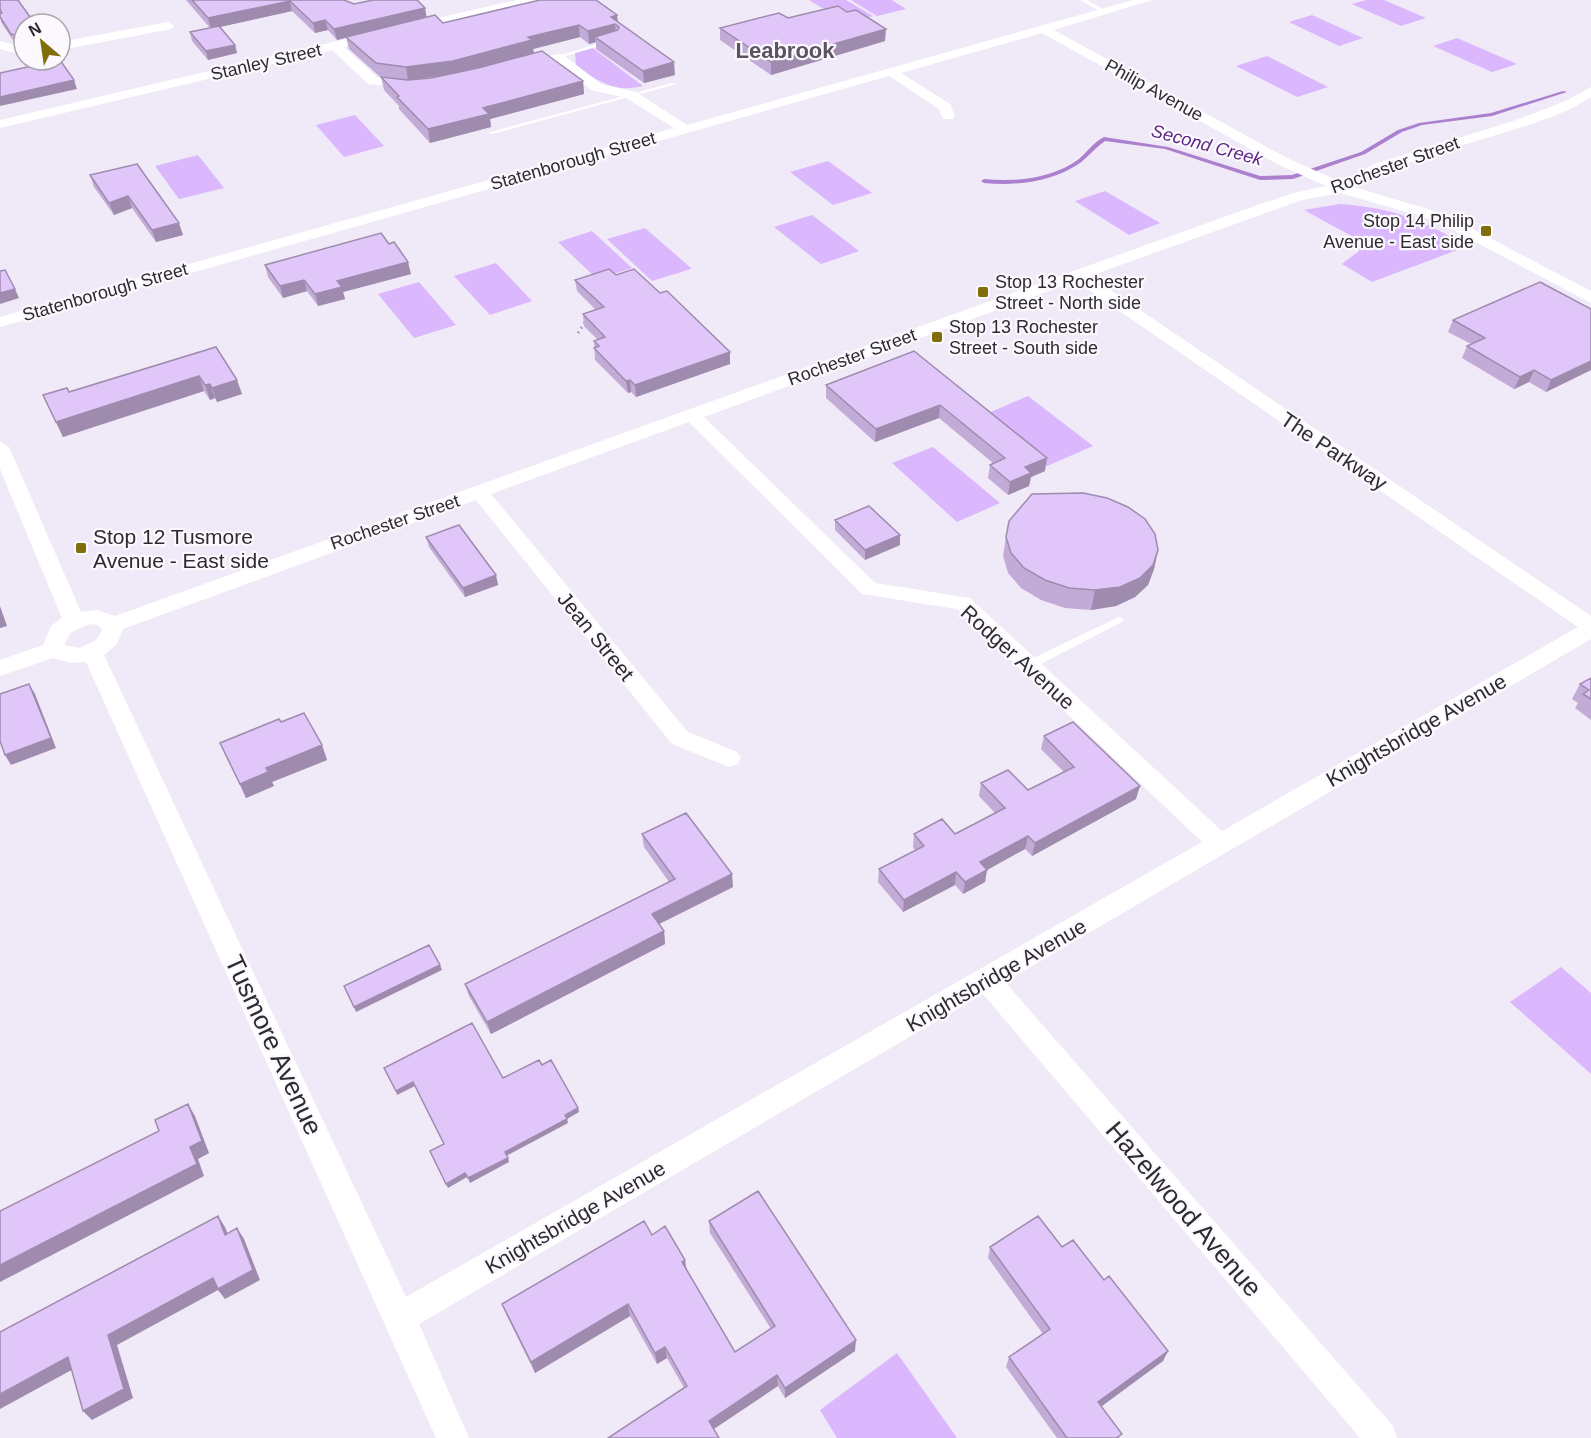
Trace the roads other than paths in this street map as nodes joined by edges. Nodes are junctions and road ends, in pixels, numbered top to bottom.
1 (533, 0) edge
2 (1083, 0) edge
3 (1146, 0) edge
4 (1105, 12) junction
5 (168, 26) dead end
6 (1044, 29) junction
7 (615, 40) edge
8 (72, 44) edge
9 (335, 46) junction
10 (557, 57) junction
11 (501, 68) edge
12 (891, 72) junction
13 (674, 84) edge
14 (423, 85) edge
15 (1590, 92) edge
16 (630, 95) junction
17 (948, 116) dead end
18 (0, 124) edge
19 (686, 130) junction
20 (490, 133) edge
21 (1341, 188) junction
22 (1078, 275) junction
23 (1591, 298) edge
24 (0, 322) edge
25 (692, 416) junction
26 (0, 447) edge
27 (480, 493) junction
28 (1119, 620) dead end
29 (74, 621) junction
30 (112, 625) junction
31 (1591, 628) edge
32 (55, 649) junction
33 (92, 652) junction
34 (1029, 665) junction
35 (0, 668) edge
36 (729, 758) dead end
37 (1220, 844) junction
38 (987, 981) junction
39 (400, 1318) junction
40 (453, 1438) edge
41 (1381, 1438) edge

1 - 9 street, Stanley Street
2 - 4 lane
3 - 4 street, Statenborough Street
4 - 6 street, Statenborough Street
5 - 8 street
6 - 12 street, Statenborough Street
6 - 21 street, Philip Avenue
7 - 10 lane
9 - 14 street
9 - 18 street, Stanley Street
10 - 11 street
10 - 16 street
12 - 17 street
12 - 19 street, Statenborough Street
13 - 16 lane
15 - 21 street, Rochester Street
16 - 19 street
16 - 20 lane
19 - 24 street, Statenborough Street
21 - 22 street, Rochester Street
21 - 23 street, Philip Avenue
22 - 25 street, Rochester Street
22 - 31 street, The Parkway
25 - 27 street, Rochester Street
25 - 34 street, Rodger Avenue
26 - 29 street
27 - 30 street, Rochester Street
27 - 36 street, Jean Street
28 - 34 lane
29 - 30 street
29 - 32 street
30 - 33 street
31 - 37 street, Knightsbridge Avenue
32 - 33 street
32 - 35 street
33 - 39 street, Tusmore Avenue
34 - 37 street, Rodger Avenue
37 - 38 street, Knightsbridge Avenue
38 - 39 street, Knightsbridge Avenue
38 - 41 street, Hazelwood Avenue
39 - 40 street, Tusmore Avenue

